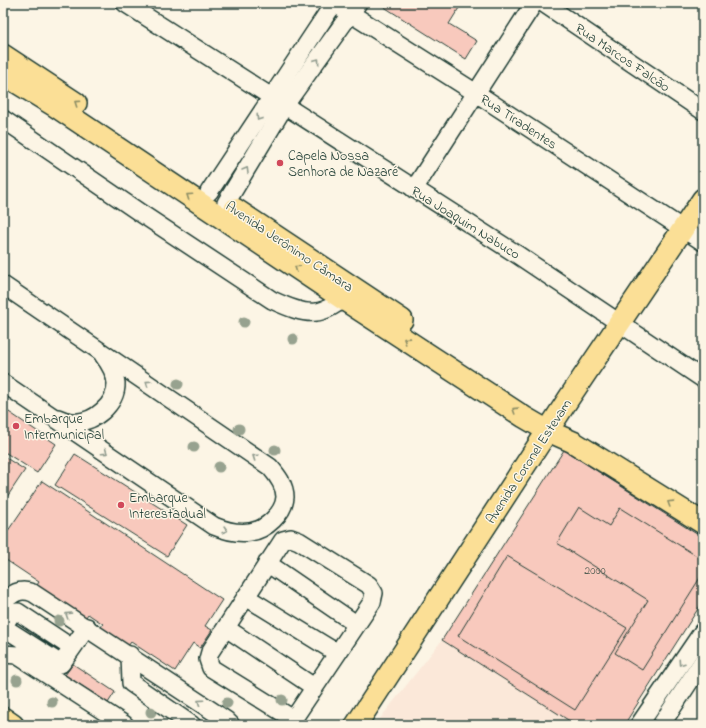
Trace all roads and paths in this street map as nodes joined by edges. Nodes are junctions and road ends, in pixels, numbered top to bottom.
1 (125, 3) edge
2 (334, 3) edge
3 (534, 3) edge
4 (543, 3) edge
5 (354, 8) edge
6 (3, 54) edge
7 (3, 74) edge
8 (476, 93) junction
9 (278, 102) junction
10 (703, 111) edge
11 (3, 119) edge
12 (3, 131) edge
13 (414, 189) junction
14 (209, 192) junction
15 (703, 199) edge
16 (226, 203) junction
17 (683, 229) junction
18 (703, 242) edge
19 (191, 247) junction
20 (3, 285) edge
21 (348, 294) junction
22 (619, 324) junction
23 (99, 350) junction
24 (703, 379) edge
25 (3, 383) edge
26 (53, 417) junction
27 (552, 426) junction
28 (703, 523) edge
29 (267, 563) junction
30 (246, 597) junction
31 (3, 603) edge
32 (356, 624) junction
33 (86, 627) junction
34 (226, 628) junction
35 (703, 631) edge
36 (72, 648) dead end
37 (337, 653) junction
38 (3, 654) edge
39 (130, 655) junction
40 (703, 661) edge
41 (314, 687) junction
42 (3, 718) edge
43 (643, 719) edge
44 (663, 724) edge
45 (13, 725) edge
46 (125, 725) edge
47 (192, 725) edge
48 (231, 725) edge
49 (356, 725) edge

1 - 9 street, Rua Joaquim Nabuco
2 - 5 street, Rua Tiradentes
2 - 9 street
3 - 8 street
4 - 10 street, Rua Marcos Falcão
5 - 8 street, Rua Tiradentes
9 -> 5 street
14 -> 6 main road, Avenida Jerônimo Câmara
21 -> 7 main road, Avenida Jerônimo Câmara
8 - 13 street
8 - 17 street, Rua Tiradentes
9 - 13 street, Rua Joaquim Nabuco
9 -> 14 street
16 -> 9 street
11 - 19 street
12 - 19 street
13 - 22 street, Rua Joaquim Nabuco
14 - 16 main road, Avenida Jerônimo Câmara
15 - 17 main road, Avenida Coronel Estevam
16 - 21 main road, Avenida Jerônimo Câmara
17 - 18 street, Rua Tiradentes
17 - 22 main road, Avenida Coronel Estevam
19 - 21 street
20 - 23 street
27 -> 21 main road, Avenida Jerônimo Câmara
22 - 24 street, Rua Joaquim Nabuco
22 - 27 main road, Avenida Coronel Estevam
23 - 26 street
26 -> 23 street
25 - 26 street
28 -> 27 main road, Avenida Jerônimo Câmara
27 - 49 main road, Avenida Coronel Estevam
29 - 30 street
29 - 32 street
29 - 32 street
30 - 34 street
30 - 37 street
33 -> 31 street
32 - 37 street
33 - 36 street
33 - 39 street
34 - 41 street
34 - 41 street
35 -> 43 street
37 - 41 street
38 - 46 street
39 - 47 street
48 -> 39 street
40 - 44 street
42 - 45 main road
43 - 44 street

